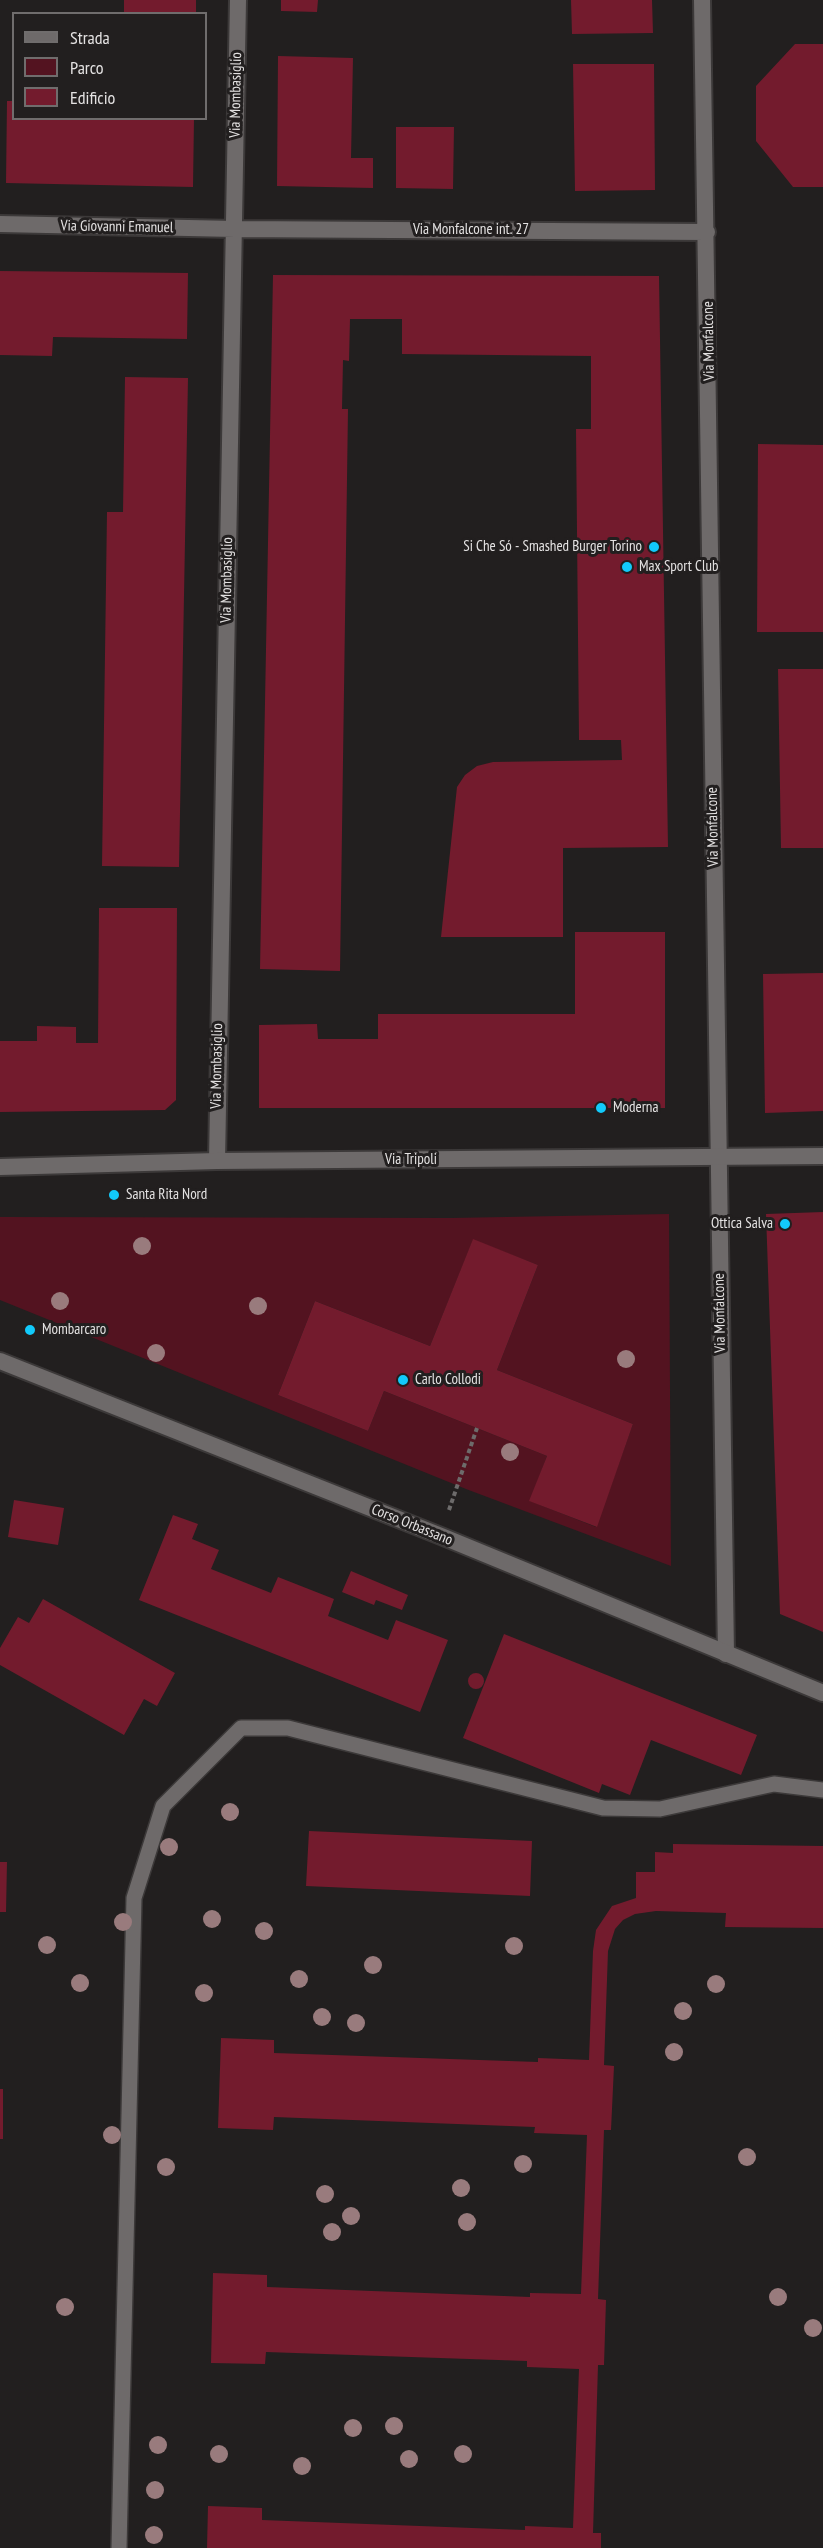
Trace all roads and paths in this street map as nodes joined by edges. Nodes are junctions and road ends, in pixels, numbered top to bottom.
1 (238, 0) edge
2 (702, 0) edge
3 (0, 224) edge
4 (235, 229) junction
5 (707, 232) junction
6 (719, 1156) junction
7 (823, 1156) edge
8 (217, 1161) junction
9 (0, 1167) edge
10 (0, 1361) edge
11 (477, 1428) dead end
12 (441, 1536) junction
13 (726, 1654) junction
14 (823, 1693) edge
15 (823, 1790) edge
16 (119, 2548) edge

1 - 4 street, Via Mombasiglio
2 - 5 street, Via Monfalcone
3 - 4 street, Via Giovanni Emanuel
4 - 5 street, Via Monfalcone int. 27
4 - 8 street, Via Mombasiglio
5 - 6 street, Via Monfalcone
6 - 7 street, Via Tripoli
6 - 8 street, Via Tripoli
6 - 13 street, Via Monfalcone
8 - 9 street, Via Tripoli
10 - 12 street, Corso Orbassano
11 - 12 path
12 - 13 street, Corso Orbassano
13 - 14 street, Corso Orbassano
15 - 16 lane

